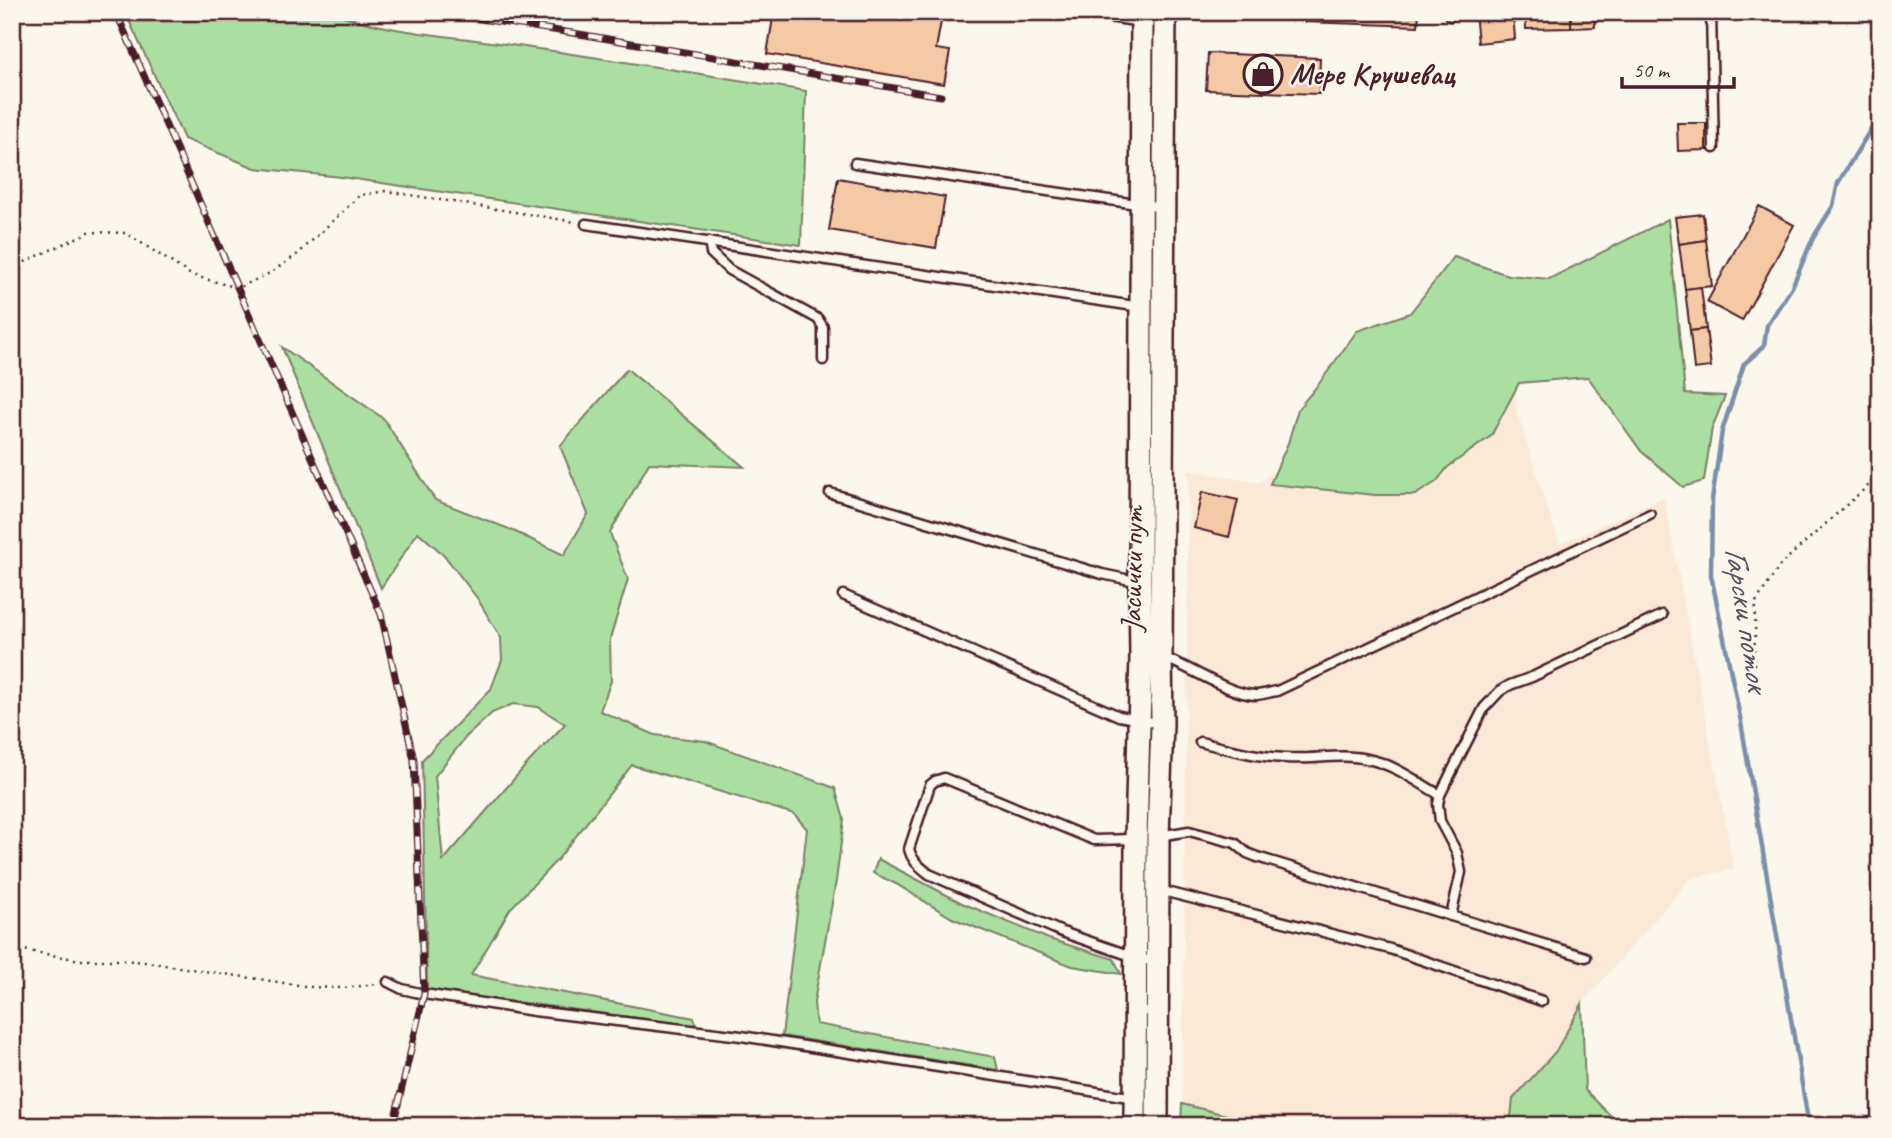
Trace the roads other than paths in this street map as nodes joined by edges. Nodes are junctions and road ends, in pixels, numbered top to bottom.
1 (1075, 12) edge
2 (1711, 12) edge
3 (1142, 17) edge
4 (1165, 18) edge
5 (1714, 148) dead end
6 (855, 163) dead end
7 (1142, 206) junction
8 (1164, 208) junction
9 (586, 224) road end
10 (709, 242) junction
11 (1142, 307) junction
12 (1164, 311) junction
13 (823, 360) dead end
14 (830, 493) dead end
15 (1650, 514) dead end
16 (1140, 582) junction
17 (1161, 583) junction
18 (843, 595) dead end
19 (1662, 615) dead end
20 (1151, 656) junction
21 (1139, 720) junction
22 (1161, 724) junction
23 (1200, 742) dead end
24 (1440, 795) junction
25 (1158, 836) junction
26 (1136, 838) junction
27 (1159, 890) junction
28 (1451, 916) junction
29 (1586, 957) dead end
30 (1137, 958) junction
31 (1158, 962) junction
32 (388, 982) road end
33 (1542, 1001) dead end
34 (1135, 1098) junction
35 (1157, 1100) junction
36 (1135, 1126) edge
37 (1157, 1126) edge

1 - 3 lane
2 - 5 lane
3 - 4 lane
3 - 7 main road, Јасички пут
4 - 8 main road, Јасички пут
6 - 7 lane
7 - 8 lane
7 - 11 main road, Јасички пут
8 - 12 main road, Јасички пут
9 - 10 lane
10 - 11 lane
10 - 13 lane
11 - 12 lane
11 - 16 main road, Јасички пут
12 - 17 main road, Јасички пут
14 - 16 lane
15 - 20 lane
16 - 17 lane
16 - 20 main road, Јасички пут
17 - 20 main road, Јасички пут
18 - 21 lane
19 - 24 lane
20 - 21 main road, Јасички пут
20 - 22 main road, Јасички пут
21 - 22 lane
21 - 26 main road, Јасички пут
22 - 25 main road, Јасички пут
23 - 24 lane
24 - 28 lane
25 - 26 lane
25 - 27 main road, Јасички пут
25 - 28 lane
26 - 30 main road, Јасички пут
26 - 30 lane
27 - 31 main road, Јасички пут
27 - 33 lane
28 - 29 lane
30 - 31 lane
30 - 34 main road, Јасички пут
31 - 35 main road, Јасички пут
32 - 34 lane
34 - 35 lane
34 - 36 main road, Јасички пут
35 - 37 main road, Јасички пут

